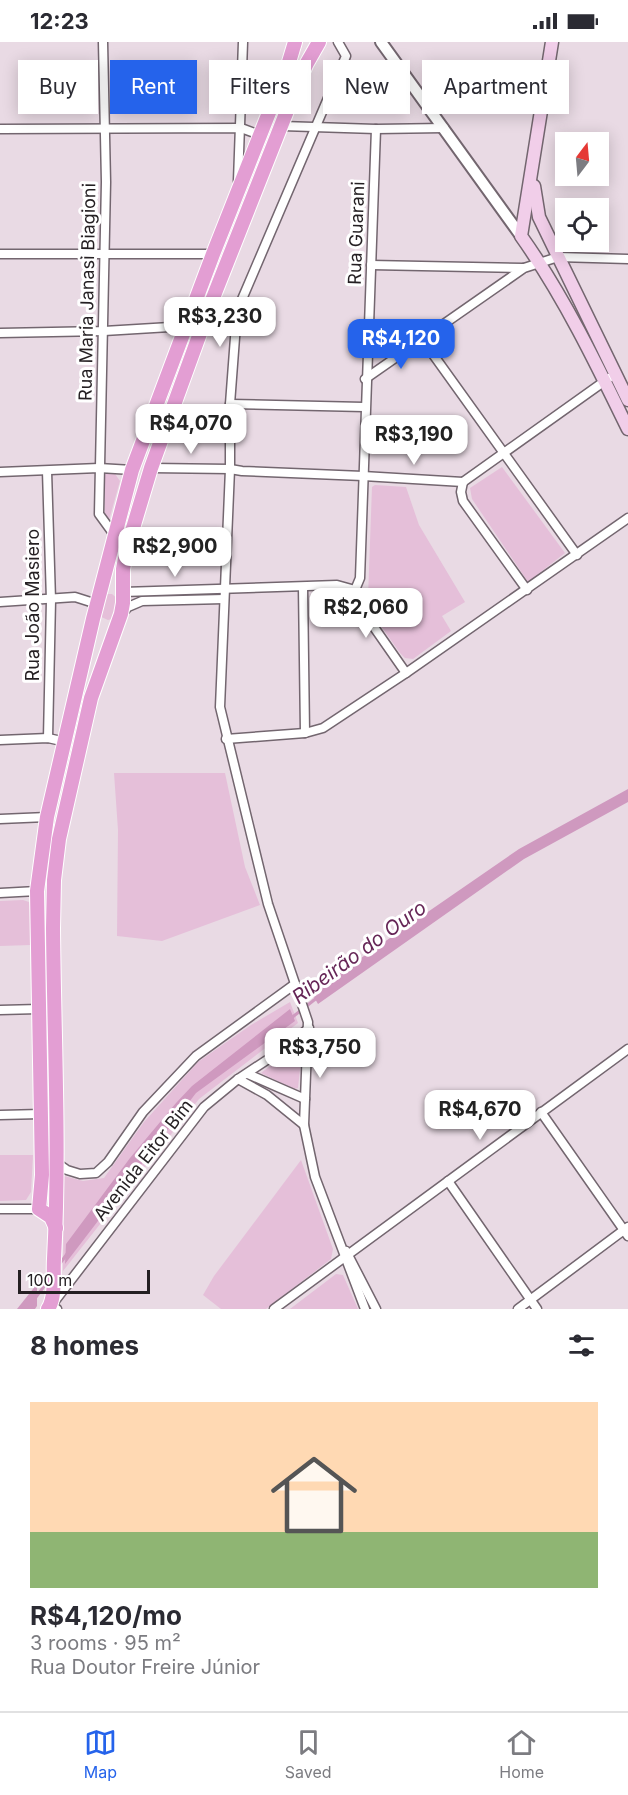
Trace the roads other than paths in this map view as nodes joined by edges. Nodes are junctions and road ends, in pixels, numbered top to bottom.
1 (103, 42) edge
2 (243, 42) edge
3 (295, 42) edge
4 (319, 42) edge
5 (338, 42) edge
6 (345, 42) edge
7 (381, 42) edge
8 (547, 42) edge
9 (552, 42) edge
10 (346, 56) junction
11 (282, 126) junction
12 (241, 128) junction
13 (315, 128) junction
14 (444, 128) junction
15 (0, 129) edge
16 (376, 129) junction
17 (105, 130) junction
18 (260, 135) junction
19 (271, 154) junction
20 (532, 176) junction
21 (238, 194) junction
22 (521, 236) junction
23 (105, 253) junction
24 (0, 254) edge
25 (213, 254) junction
26 (558, 257) junction
27 (628, 259) edge
28 (540, 262) junction
29 (371, 265) junction
30 (524, 268) junction
31 (211, 303) junction
32 (237, 310) junction
33 (104, 331) junction
34 (184, 332) junction
35 (0, 333) edge
36 (422, 339) junction
37 (610, 377) junction
38 (365, 380) junction
39 (628, 400) edge
40 (230, 404) junction
41 (364, 407) junction
42 (628, 429) edge
43 (503, 454) junction
44 (99, 468) junction
45 (151, 468) junction
46 (230, 469) junction
47 (132, 470) junction
48 (47, 471) junction
49 (0, 472) edge
50 (363, 476) junction
51 (463, 482) junction
52 (628, 518) edge
53 (116, 537) junction
54 (577, 555) junction
55 (303, 586) junction
56 (355, 590) junction
57 (528, 590) junction
58 (123, 592) junction
59 (224, 594) junction
60 (99, 597) junction
61 (51, 600) junction
62 (0, 602) edge
63 (93, 619) junction
64 (119, 620) junction
65 (406, 673) junction
66 (305, 733) junction
67 (48, 738) junction
68 (226, 739) junction
69 (0, 740) edge
70 (66, 742) junction
71 (47, 817) junction
72 (0, 819) edge
73 (37, 891) junction
74 (0, 893) edge
75 (295, 984) junction
76 (39, 1009) junction
77 (0, 1010) edge
78 (308, 1025) junction
79 (628, 1049) edge
80 (279, 1052) junction
81 (308, 1057) junction
82 (248, 1074) junction
83 (238, 1079) junction
84 (305, 1099) junction
85 (541, 1112) junction
86 (41, 1114) junction
87 (0, 1115) edge
88 (304, 1125) junction
89 (57, 1163) junction
90 (448, 1181) junction
91 (0, 1209) edge
92 (39, 1209) junction
93 (56, 1228) junction
94 (627, 1231) edge
95 (346, 1256) junction
96 (531, 1300) junction
97 (52, 1304) edge
98 (274, 1309) edge
99 (365, 1309) edge
100 (376, 1309) edge
101 (518, 1309) edge
102 (537, 1309) edge

1 - 17 street, Rua Maria Janasi Biagioni
2 - 12 street
3 - 18 main road
4 - 11 main road
5 - 10 street
6 - 10 street
7 - 14 street
8 - 9 street
9 - 20 main road
10 - 13 street
11 - 13 street
11 - 19 main road
12 - 17 street
12 - 18 street
12 - 21 street
13 - 16 street
13 - 32 street
14 - 16 street
14 - 22 street
15 - 17 street
16 - 29 street, Rua Guarani
17 - 23 street, Rua Maria Janasi Biagioni
18 - 19 main road
18 - 21 main road
19 - 31 main road
20 - 22 main road
20 - 26 main road
21 - 25 main road
22 - 28 main road
23 - 24 street
23 - 25 street
23 - 33 street, Rua Maria Janasi Biagioni
25 - 34 main road
26 - 27 street
26 - 28 street
26 - 37 main road
28 - 30 street
28 - 37 main road
29 - 30 street
29 - 38 street, Rua Guarani
30 - 36 street
31 - 32 street
31 - 45 main road
32 - 40 street
33 - 34 street
33 - 35 street
33 - 44 street, Rua Maria Janasi Biagioni
34 - 47 main road
36 - 38 street
36 - 43 street
37 - 39 main road
37 - 42 main road
37 - 43 street
38 - 41 street, Rua Guarani
40 - 41 street
40 - 46 street
41 - 50 street, Rua Guarani
43 - 51 street
43 - 54 street
44 - 47 street
44 - 48 street
44 - 53 street, Rua Maria Janasi Biagioni
45 - 46 street
45 - 58 main road
46 - 50 street
46 - 59 street
47 - 53 main road
48 - 49 street
48 - 61 street, Rua João Masiero
50 - 51 street
50 - 56 street, Rua Guarani
51 - 57 street
52 - 54 street
53 - 60 main road
54 - 57 street
55 - 56 street
55 - 59 street
55 - 66 street
56 - 65 street
57 - 65 street
58 - 59 street
58 - 60 main road
58 - 64 main road
59 - 64 street
59 - 68 street
60 - 61 street
60 - 63 main road
61 - 62 street
61 - 67 street, Rua João Masiero
63 - 64 main road
63 - 70 main road
64 - 89 main road
65 - 66 street
66 - 68 street
67 - 69 street
67 - 70 street
68 - 75 street
70 - 71 main road
71 - 72 street
71 - 73 main road
73 - 74 street
73 - 76 main road
75 - 78 street
75 - 89 street, Avenida Eitor Bim
76 - 77 street
76 - 86 main road
78 - 80 street, Avenida Eitor Bim
78 - 81 street
79 - 85 street
80 - 81 street
80 - 82 street, Avenida Eitor Bim
81 - 84 street
82 - 83 street, Avenida Eitor Bim
82 - 84 street
83 - 88 street
83 - 97 street, Avenida Eitor Bim
84 - 88 street
85 - 90 street
85 - 94 street
86 - 87 street
86 - 92 main road
88 - 95 street
89 - 93 main road
90 - 95 street
90 - 96 street
91 - 92 street
92 - 93 main road
93 - 97 main road
94 - 96 street
95 - 98 street
95 - 99 street
95 - 100 street
96 - 101 street
96 - 102 street

